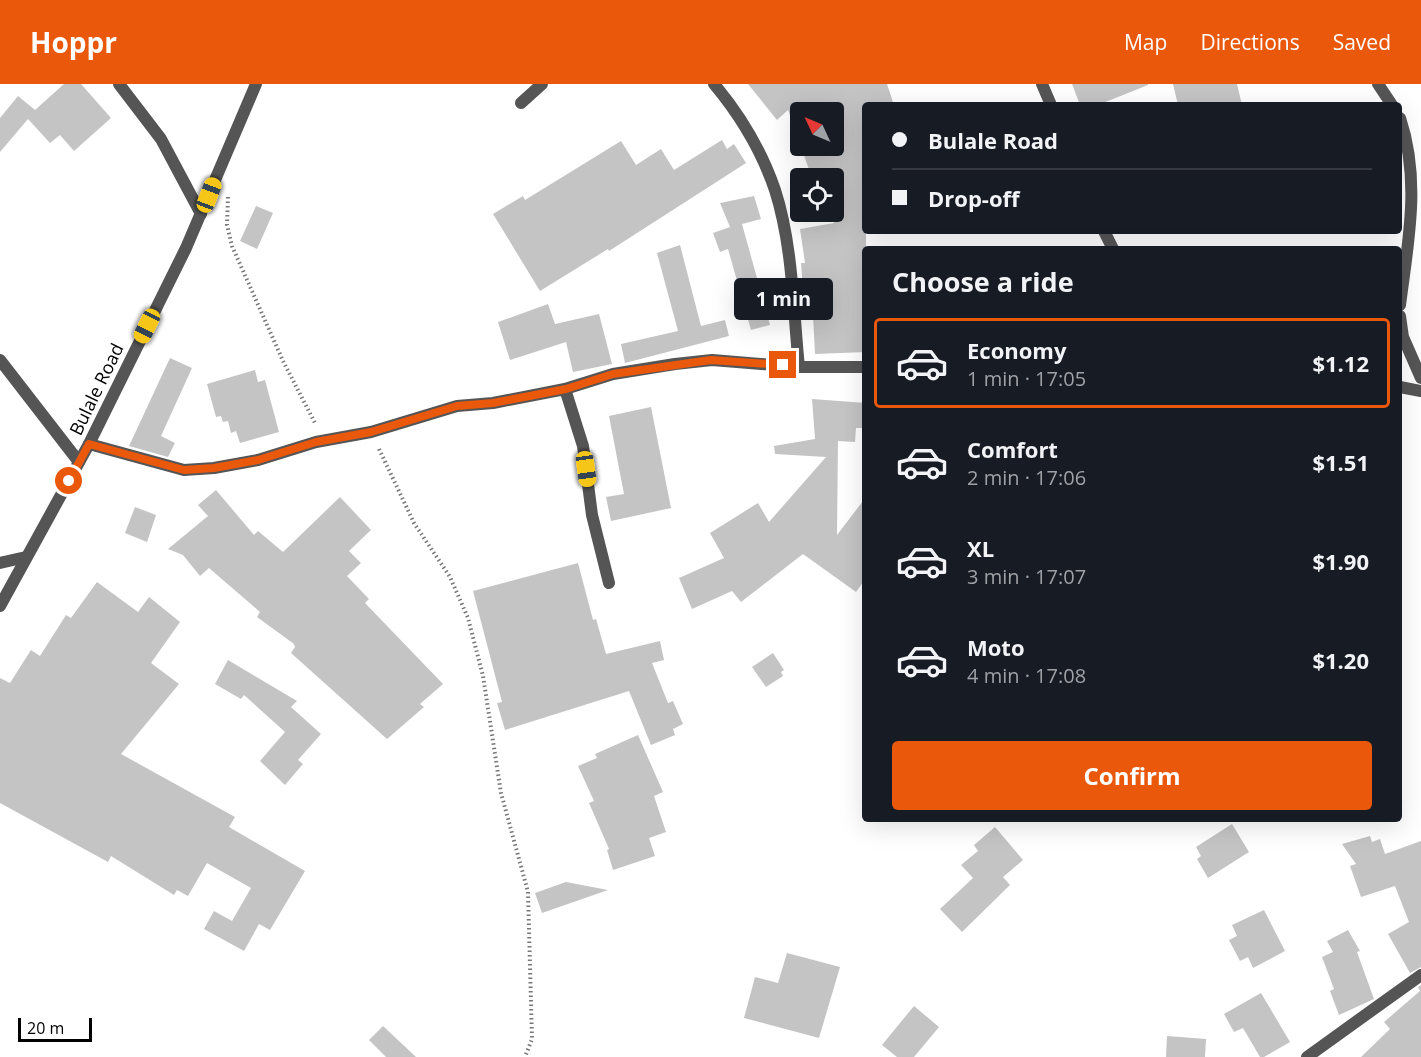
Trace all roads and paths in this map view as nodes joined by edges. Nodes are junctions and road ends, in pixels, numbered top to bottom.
1 (119, 84) edge
2 (256, 84) edge
3 (542, 84) edge
4 (714, 84) edge
5 (1042, 84) edge
6 (1378, 84) edge
7 (1050, 102) edge
8 (1390, 102) edge
9 (521, 103) dead end
10 (1402, 124) edge
11 (1417, 171) edge
12 (227, 193) dead end
13 (201, 214) junction
14 (1402, 291) edge
15 (1402, 330) edge
16 (0, 360) edge
17 (798, 367) junction
18 (862, 367) edge
19 (1421, 378) edge
20 (1402, 387) edge
21 (566, 389) junction
22 (1421, 391) edge
23 (371, 432) junction
24 (325, 441) junction
25 (89, 444) junction
26 (79, 462) junction
27 (26, 557) junction
28 (0, 563) edge
29 (609, 583) dead end
30 (0, 606) edge
31 (1421, 975) edge
32 (525, 1057) edge
33 (1306, 1057) edge

1 - 13 street
2 - 13 street, Bulale Road
3 - 9 street
4 - 17 street
5 - 7 street
6 - 8 street
10 - 11 street
11 - 14 street
12 - 24 path
13 - 25 street, Bulale Road
15 - 19 street
16 - 26 street
17 - 18 street
17 - 21 street
20 - 22 street
21 - 23 street
21 - 29 street
23 - 24 street
23 - 32 path
24 - 25 street
25 - 26 street, Bulale Road
26 - 27 street, Bulale Road
27 - 28 street
27 - 30 street, Bulale Road
31 - 33 street

